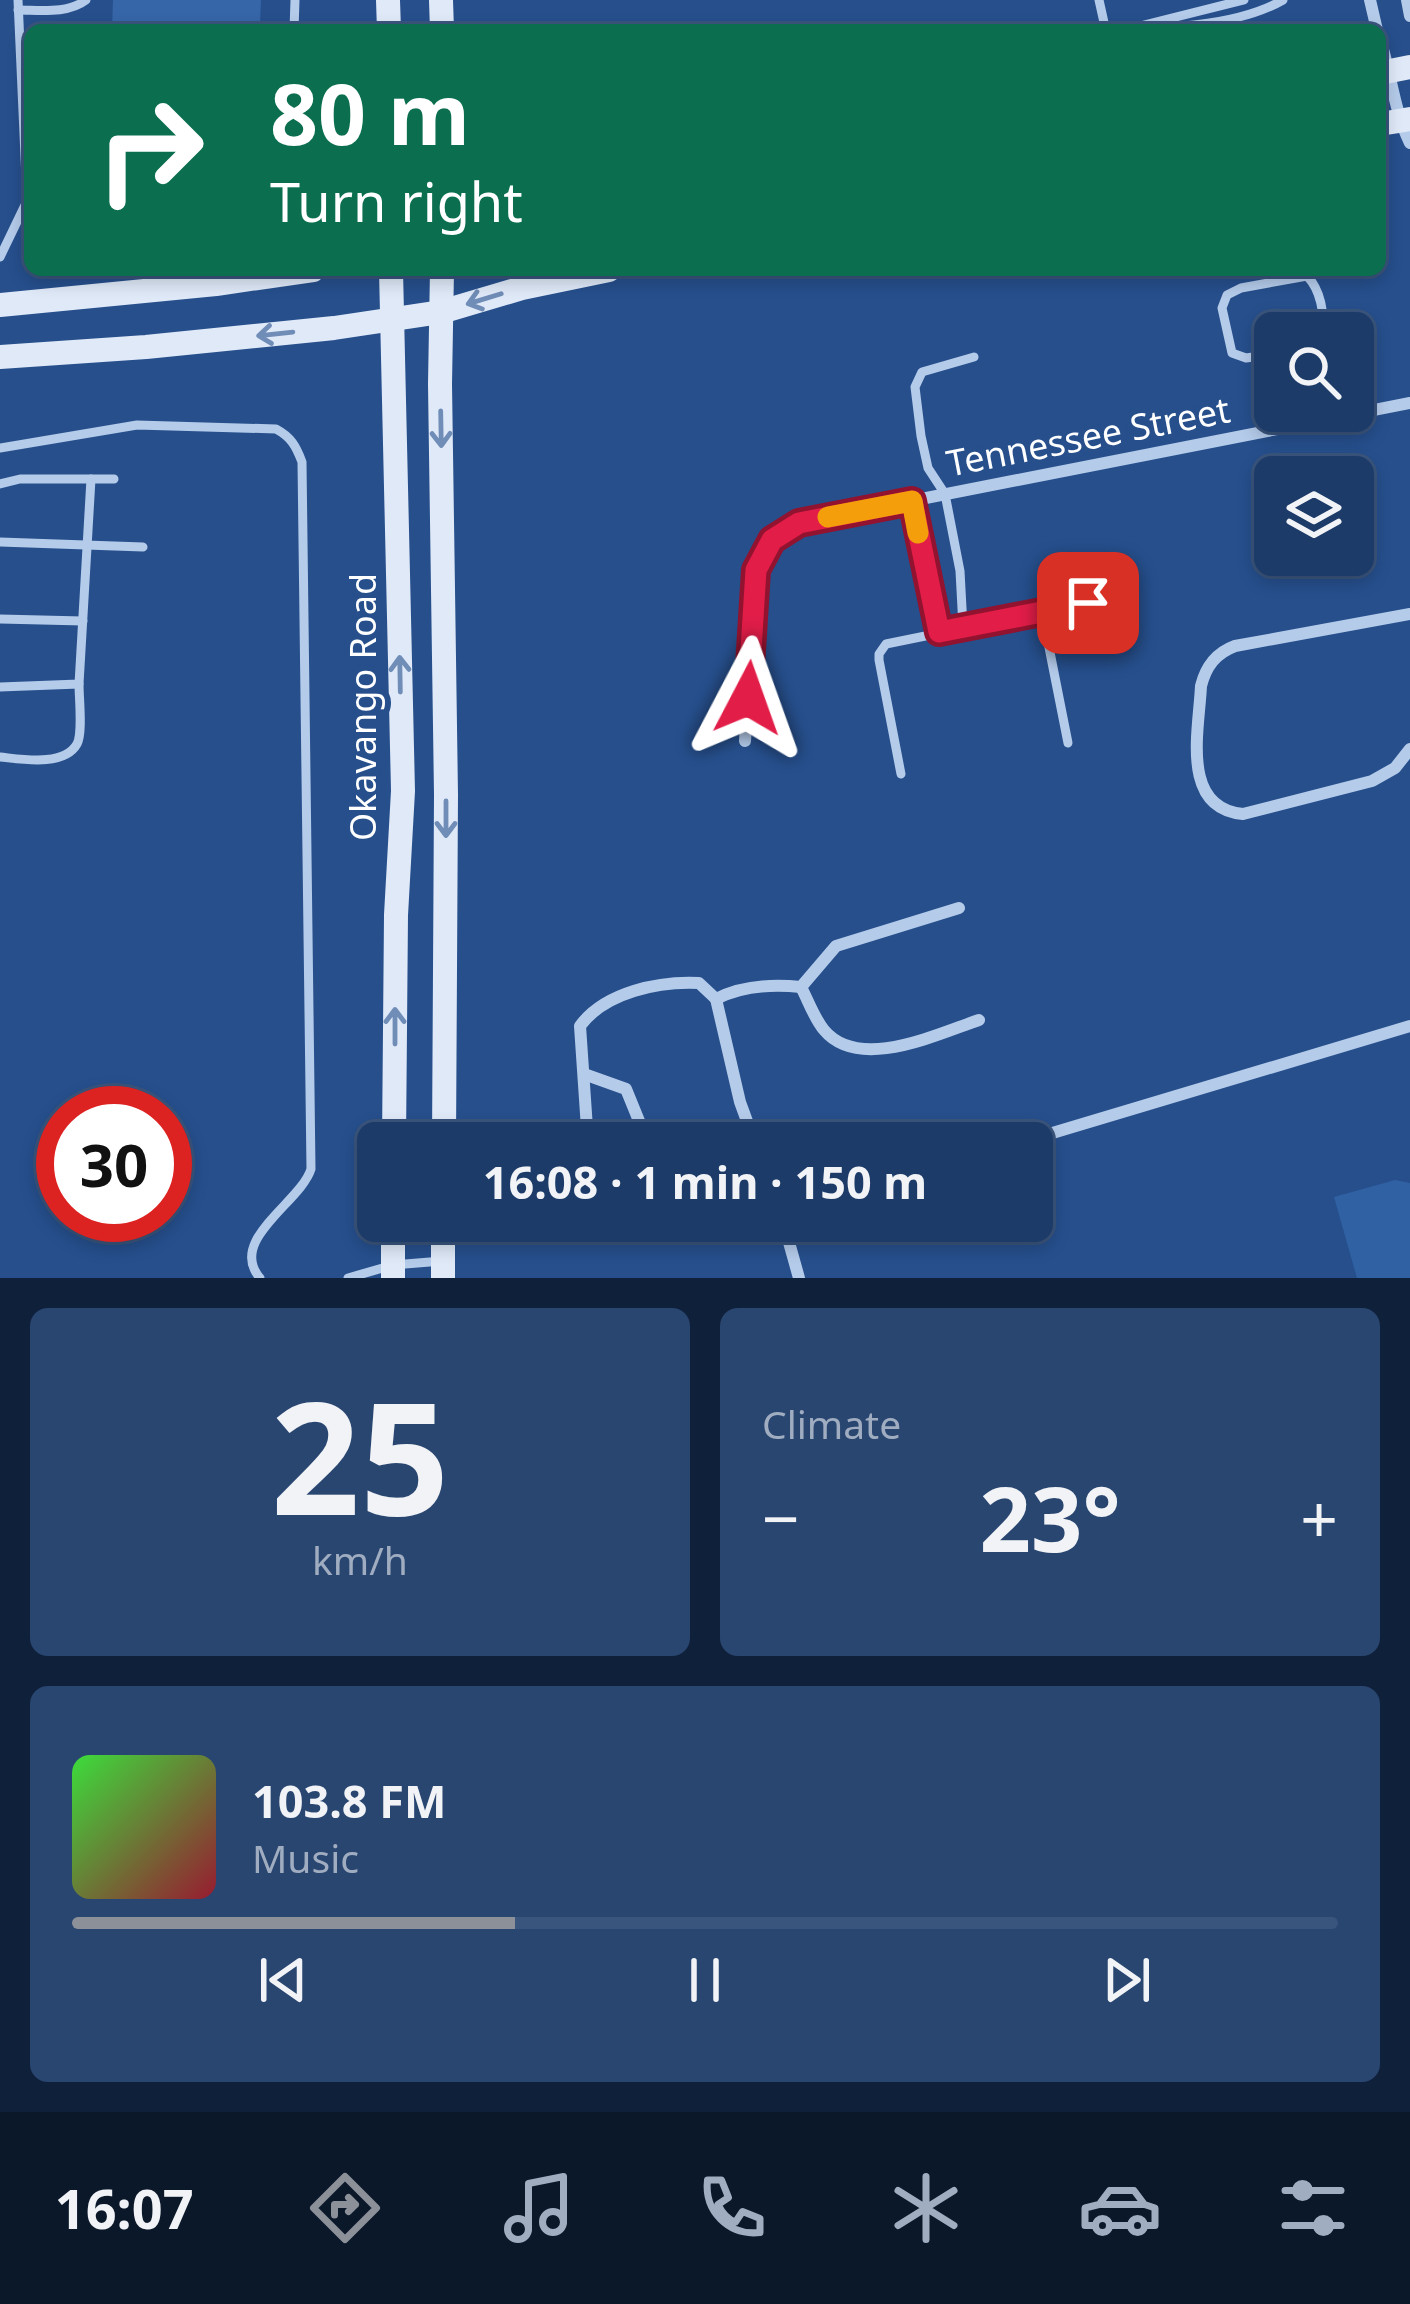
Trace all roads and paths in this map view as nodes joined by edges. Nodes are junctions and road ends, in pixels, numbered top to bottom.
1 (86, 0) edge
2 (1244, 0) edge
3 (1283, 0) edge
4 (1407, 0) edge
5 (18, 5) edge
6 (1410, 16) edge
7 (1146, 24) edge
8 (1191, 24) edge
9 (1394, 70) edge
10 (24, 112) edge
11 (1400, 127) edge
12 (24, 210) edge
13 (0, 256) edge
14 (271, 276) edge
15 (391, 276) edge
16 (442, 276) edge
17 (580, 276) edge
18 (0, 305) edge
19 (441, 312) junction
20 (1321, 312) edge
21 (391, 319) junction
22 (0, 357) edge
23 (974, 357) dead end
24 (1254, 357) edge
25 (1410, 403) edge
26 (1374, 410) edge
27 (1261, 432) edge
28 (0, 448) edge
29 (91, 479) junction
30 (114, 479) dead end
31 (0, 484) edge
32 (945, 494) junction
33 (912, 501) junction
34 (0, 542) edge
35 (89, 546) junction
36 (143, 547) dead end
37 (1088, 603) dead end
38 (1042, 612) junction
39 (1410, 614) edge
40 (0, 619) edge
41 (82, 621) junction
42 (963, 627) junction
43 (939, 632) junction
44 (79, 684) junction
45 (0, 687) edge
46 (745, 741) dead end
47 (1068, 743) dead end
48 (1410, 749) edge
49 (0, 757) edge
50 (902, 775) dead end
51 (959, 908) dead end
52 (801, 987) junction
53 (716, 999) junction
54 (979, 1020) dead end
55 (1410, 1026) edge
56 (584, 1074) junction
57 (394, 1122) edge
58 (444, 1122) edge
59 (587, 1122) edge
60 (639, 1122) edge
61 (747, 1122) edge
62 (1053, 1133) edge
63 (789, 1242) edge
64 (443, 1269) edge
65 (393, 1271) edge
66 (260, 1278) edge
67 (347, 1278) edge
68 (800, 1278) edge

1 - 5 lane
2 - 7 lane
3 - 8 lane
4 - 6 street
5 - 10 lane
9 - 11 street
12 - 13 lane
14 - 18 main road
15 - 21 main road, Okavango Road
16 - 19 main road
17 -> 19 main road
19 - 21 main road
19 -> 58 main road
20 - 24 lane
21 -> 22 main road
57 -> 21 main road, Okavango Road
23 - 32 lane
25 - 26 street, Tennessee Street
27 - 32 street, Tennessee Street
28 - 66 lane
29 - 30 lane
29 - 31 lane
29 - 35 lane
32 - 33 street, Tennessee Street
32 - 42 lane
33 - 43 lane
33 - 46 street, Tennessee Street
34 - 35 lane
35 - 36 lane
35 - 41 lane
37 - 38 lane
38 - 42 lane
38 - 47 lane
39 - 48 street
40 - 41 lane
41 - 44 lane
42 - 43 lane
43 - 50 lane
44 - 45 lane
44 - 49 lane
51 - 52 street
52 - 53 street
52 - 54 street
53 - 56 street
53 - 61 street
55 - 62 street
56 - 59 street
56 - 60 street
63 - 68 street
64 - 65 lane
65 - 67 lane

